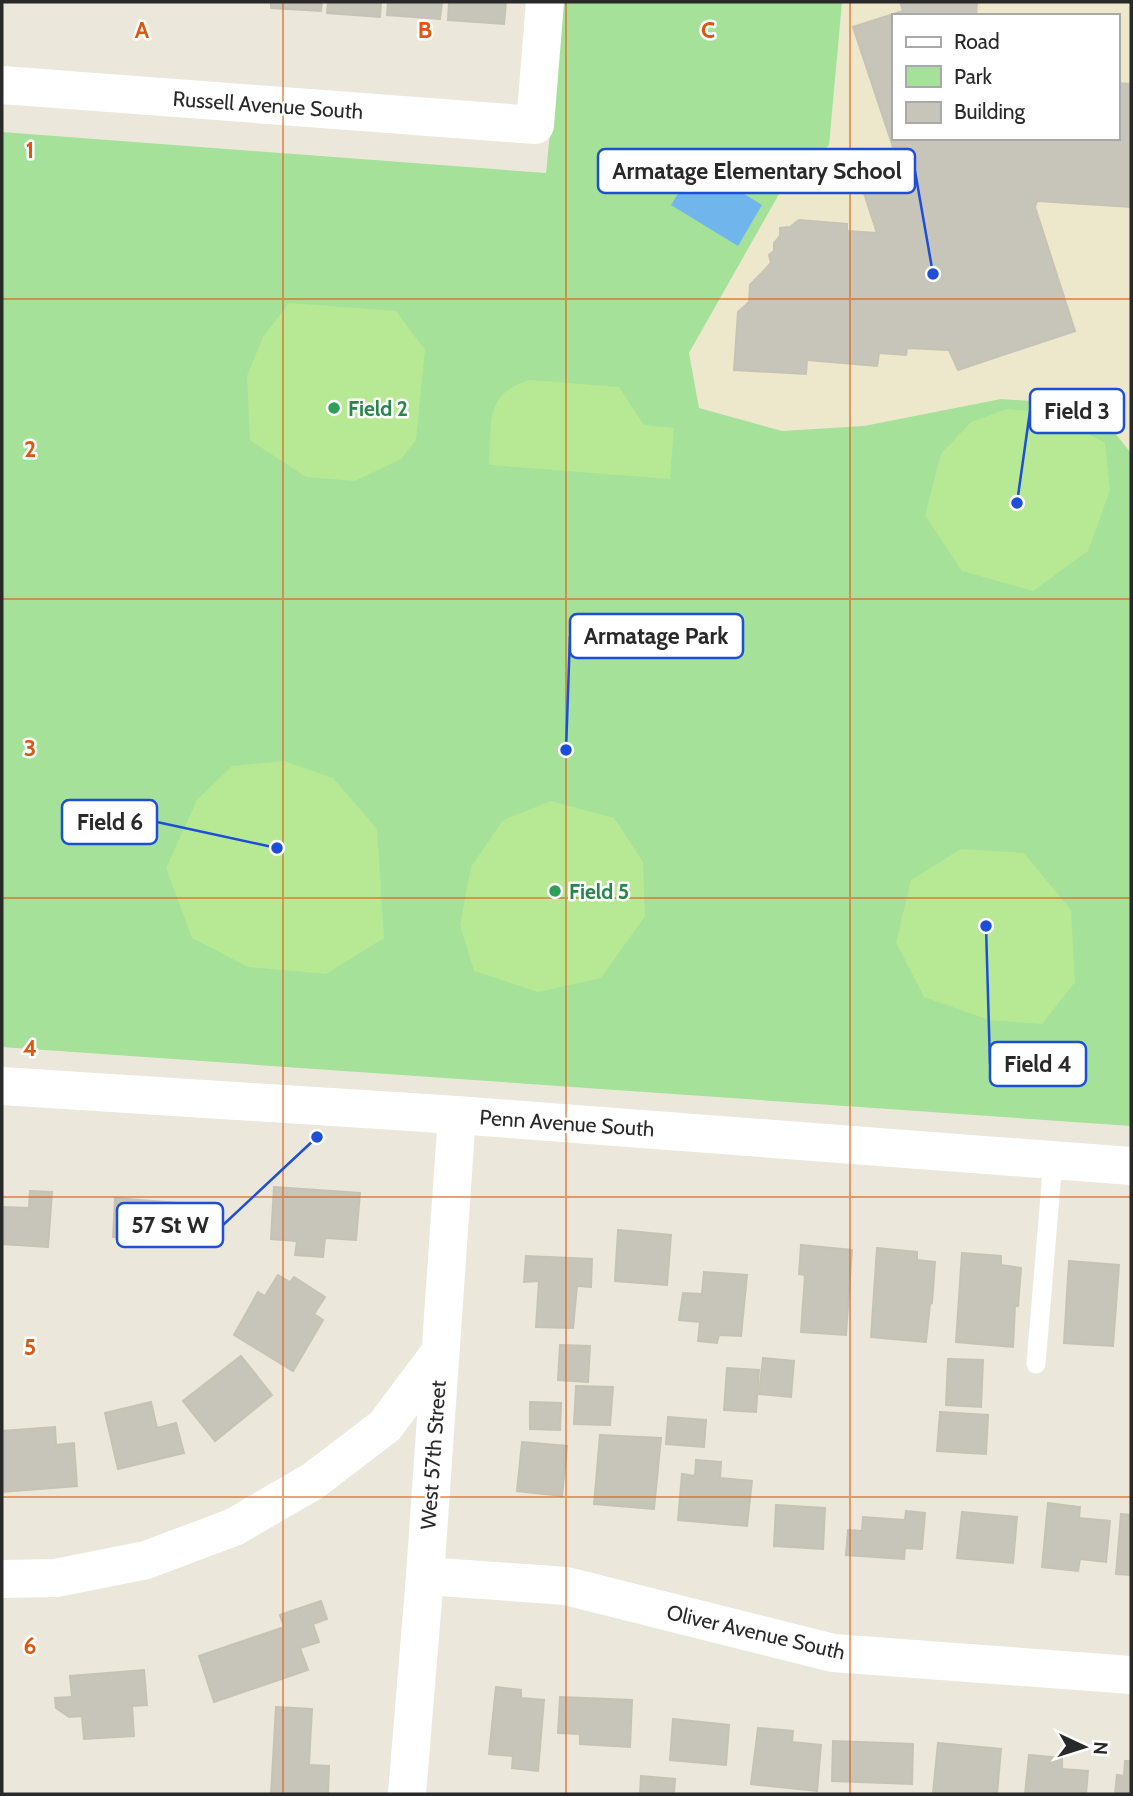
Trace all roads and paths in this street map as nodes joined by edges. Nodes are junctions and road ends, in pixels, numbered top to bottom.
1 (545, 2) edge
2 (2, 85) edge
3 (2, 1086) edge
4 (457, 1115) junction
5 (1053, 1160) junction
6 (1131, 1166) edge
7 (439, 1354) junction
8 (1037, 1364) dead end
9 (425, 1576) junction
10 (2, 1579) edge
11 (1131, 1675) edge
12 (407, 1794) edge

1 - 2 street, Russell Avenue South
3 - 4 street, Penn Avenue South
4 - 5 street, Penn Avenue South
4 - 7 street, West 57th Street
5 - 6 street, Penn Avenue South
5 - 8 lane
7 - 9 street, West 57th Street
7 - 10 street
9 - 11 street, Oliver Avenue South
9 - 12 street, West 57th Street

